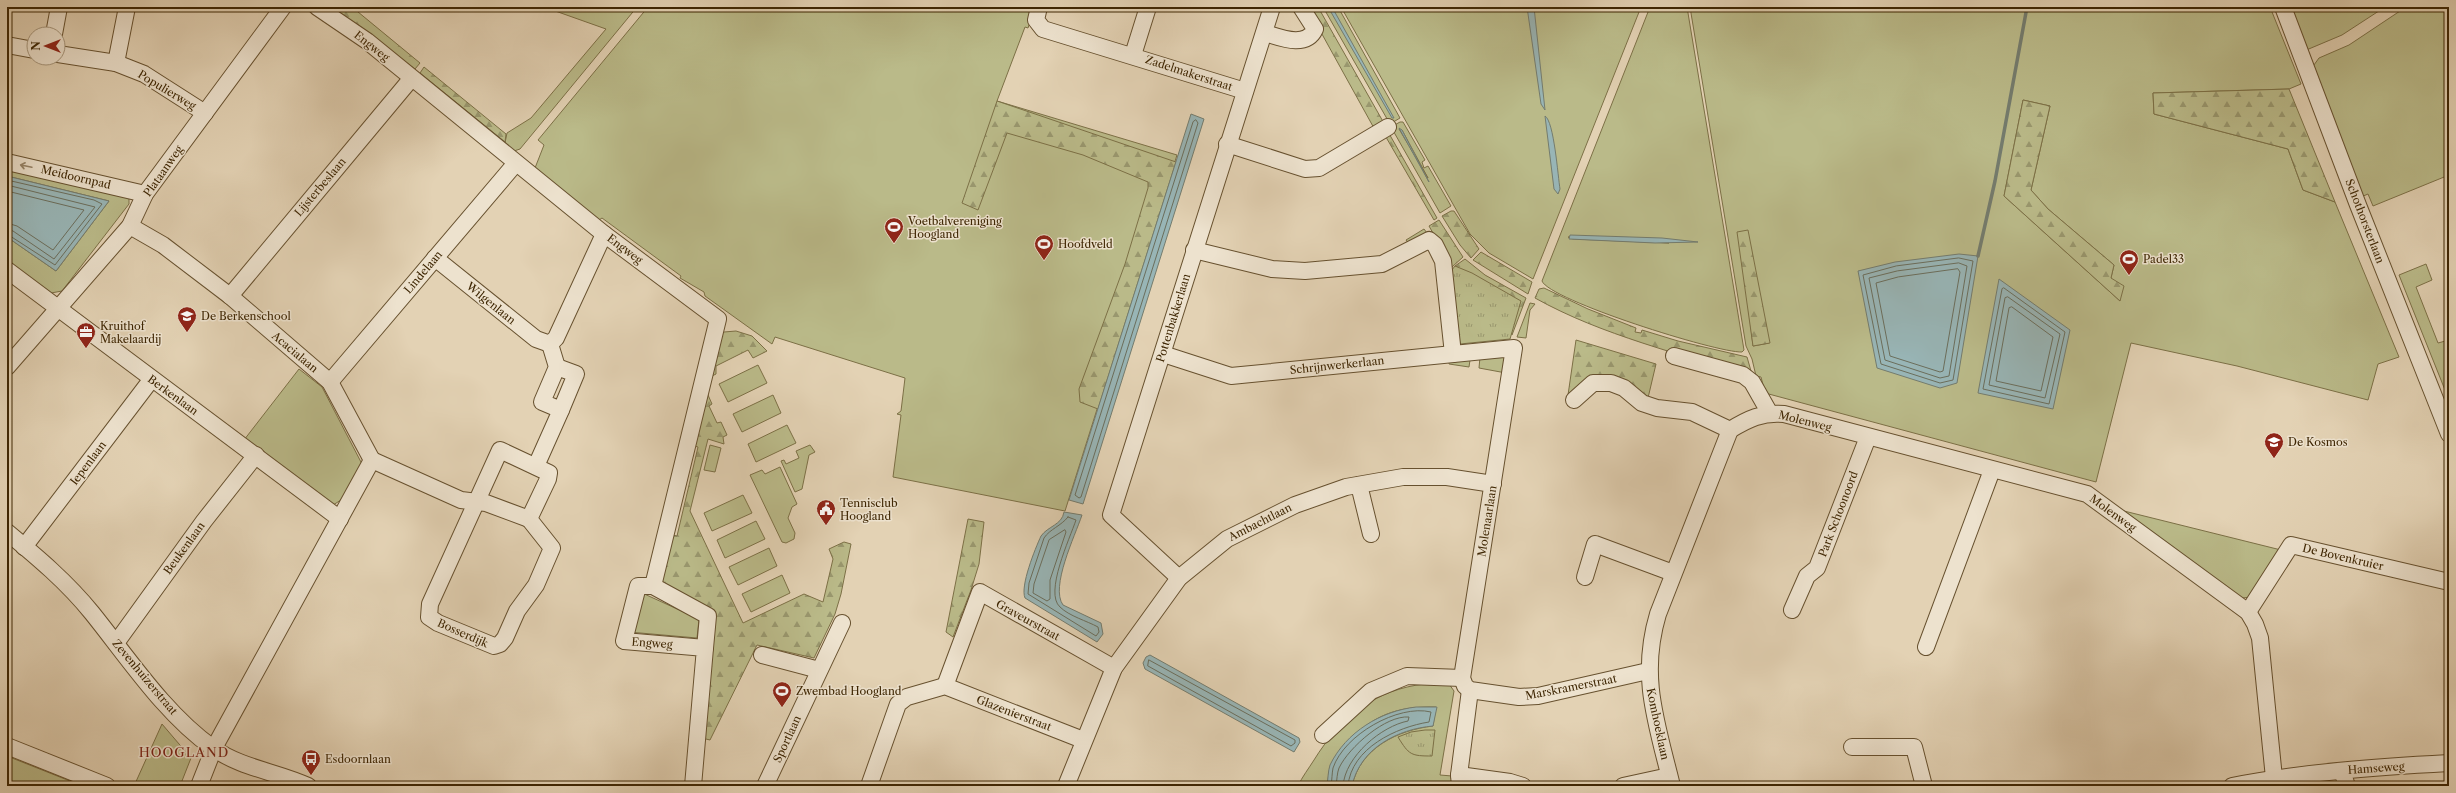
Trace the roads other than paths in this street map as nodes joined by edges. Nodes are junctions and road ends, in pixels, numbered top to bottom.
1 (59, 7) edge
2 (126, 7) edge
3 (283, 7) edge
4 (317, 7) edge
5 (1039, 7) edge
6 (1148, 7) edge
7 (1272, 7) edge
8 (1301, 7) edge
9 (2283, 7) edge
10 (55, 26) edge
11 (1264, 33) junction
12 (7, 45) edge
13 (26, 49) edge
14 (66, 55) edge
15 (1133, 55) junction
16 (116, 63) junction
17 (411, 78) junction
18 (1245, 91) junction
19 (205, 113) junction
20 (1388, 127) dead end
21 (1227, 144) junction
22 (7, 162) edge
23 (516, 163) junction
24 (145, 194) junction
25 (130, 226) junction
26 (604, 234) junction
27 (1194, 250) junction
28 (434, 258) junction
29 (7, 270) edge
30 (230, 296) junction
31 (58, 309) junction
32 (550, 344) junction
33 (1514, 348) joint
34 (1163, 354) junction
35 (1453, 354) junction
36 (1674, 356) dead end
37 (7, 367) edge
38 (151, 380) junction
39 (330, 382) junction
40 (1574, 400) dead end
41 (1769, 412) junction
42 (1730, 430) junction
43 (2449, 434) edge
44 (1868, 437) junction
45 (256, 455) junction
46 (372, 460) junction
47 (536, 466) junction
48 (1992, 470) junction
49 (1359, 484) junction
50 (1493, 484) junction
51 (476, 502) junction
52 (340, 518) junction
53 (529, 519) junction
54 (7, 532) edge
55 (1371, 534) dead end
56 (24, 547) junction
57 (1673, 572) junction
58 (1585, 577) dead end
59 (1179, 578) junction
60 (2449, 582) edge
61 (653, 586) junction
62 (1792, 610) dead end
63 (2248, 612) junction
64 (842, 623) dead end
65 (116, 643) junction
66 (1926, 647) dead end
67 (705, 648) junction
68 (762, 655) dead end
69 (1114, 668) junction
70 (819, 670) junction
71 (1648, 671) junction
72 (1466, 684) junction
73 (945, 686) junction
74 (1323, 735) dead end
75 (1083, 740) junction
76 (7, 746) edge
77 (214, 748) junction
78 (1852, 748) dead end
79 (2449, 763) edge
80 (2342, 771) junction
81 (2274, 778) junction
82 (1460, 780) edge
83 (1670, 781) edge
84 (102, 785) edge
85 (199, 786) edge
86 (308, 786) edge
87 (693, 786) edge
88 (765, 786) edge
89 (869, 786) edge
90 (1066, 786) edge
91 (1523, 786) edge
92 (1623, 786) edge
93 (1924, 786) edge
94 (2232, 786) edge
95 (2347, 786) edge

1 - 10 street
2 - 16 street
3 - 19 street, Plataanweg
4 - 17 street, Engweg
5 - 15 street, Zadelmakerstraat
6 - 15 street, Zadelmakerstraat
7 - 11 street, Pottenbakkerlaan
8 - 11 street
9 - 43 street, Schothorsterlaan
11 - 18 street, Pottenbakkerlaan
12 - 13 street
14 - 16 street, Populierweg
15 - 18 street, Zadelmakerstraat
16 - 19 street, Populierweg
17 - 23 street, Engweg
17 - 30 street, Lijsterbeslaan
18 - 21 street, Pottenbakkerlaan
19 - 24 street, Plataanweg
20 - 21 street
21 - 27 street, Pottenbakkerlaan
24 -> 22 street, Meidoornpad
23 - 26 street, Engweg
23 - 28 street, Lindelaan
24 - 25 street, Plataanweg
25 - 30 street, Acacialaan
25 - 31 street, Plataanweg
26 - 32 street
26 - 61 street, Engweg
27 - 34 street, Pottenbakkerlaan
27 - 35 street
28 - 32 street, Wilgenlaan
28 - 39 street, Lindelaan
29 - 31 street, Berkenlaan
30 - 39 street, Acacialaan
31 - 37 street, Plataanweg
31 - 38 street, Berkenlaan
32 - 47 street
33 - 35 street, Schrijnwerkerlaan
33 - 50 street, Molenaarlaan
34 - 35 street, Schrijnwerkerlaan
34 - 59 street, Pottenbakkerlaan
36 - 41 street, Molenweg
38 - 45 street, Berkenlaan
38 - 56 street, Iepenlaan
39 - 46 street, Acacialaan
40 - 42 street
41 - 42 street, Molenweg
41 - 44 street, Molenweg
42 - 57 street
44 - 48 street, Molenweg
44 - 62 street, Park Schoonoord
45 - 52 street, Berkenlaan
45 - 65 street, Beukenlaan
46 - 51 street
46 - 52 street
47 - 51 street, Bosserdijk
47 - 53 street, Bosserdijk
48 - 63 street, Molenweg
48 - 66 street
49 - 50 street, Ambachtlaan
49 - 55 street
49 - 59 street, Ambachtlaan
50 - 72 street, Molenaarlaan
51 - 53 street
51 - 53 street, Bosserdijk
52 - 77 street
54 - 56 street, Zevenhuizerstraat
56 - 65 street, Zevenhuizerstraat
57 - 58 street
57 - 71 street
59 - 69 street, Ambachtlaan
60 - 63 street, De Bovenkruier
61 - 67 street
61 - 67 street, Engweg
63 - 81 street, Molenweg
64 - 70 street, Sportlaan
65 - 77 street, Zevenhuizerstraat
67 - 87 street
68 - 70 street
69 - 73 street, Graveurstraat
69 - 75 street, Ambachtlaan
70 - 88 street, Sportlaan
71 - 72 street, Marskramerstraat
71 - 83 street, Komhoeklaan
72 - 74 street, Marskramerstraat
72 - 82 street, Molenaarlaan
73 - 75 street, Glazenierstraat
73 - 89 street
75 - 90 street, Ambachtlaan
76 - 84 street
77 - 85 street
77 - 86 street, Zevenhuizerstraat
78 - 93 street
79 - 80 street, Hamseweg
80 - 81 street, Hamseweg
80 - 95 street
81 - 94 street, Hamseweg
82 - 91 street
83 - 92 street, Komhoeklaan

